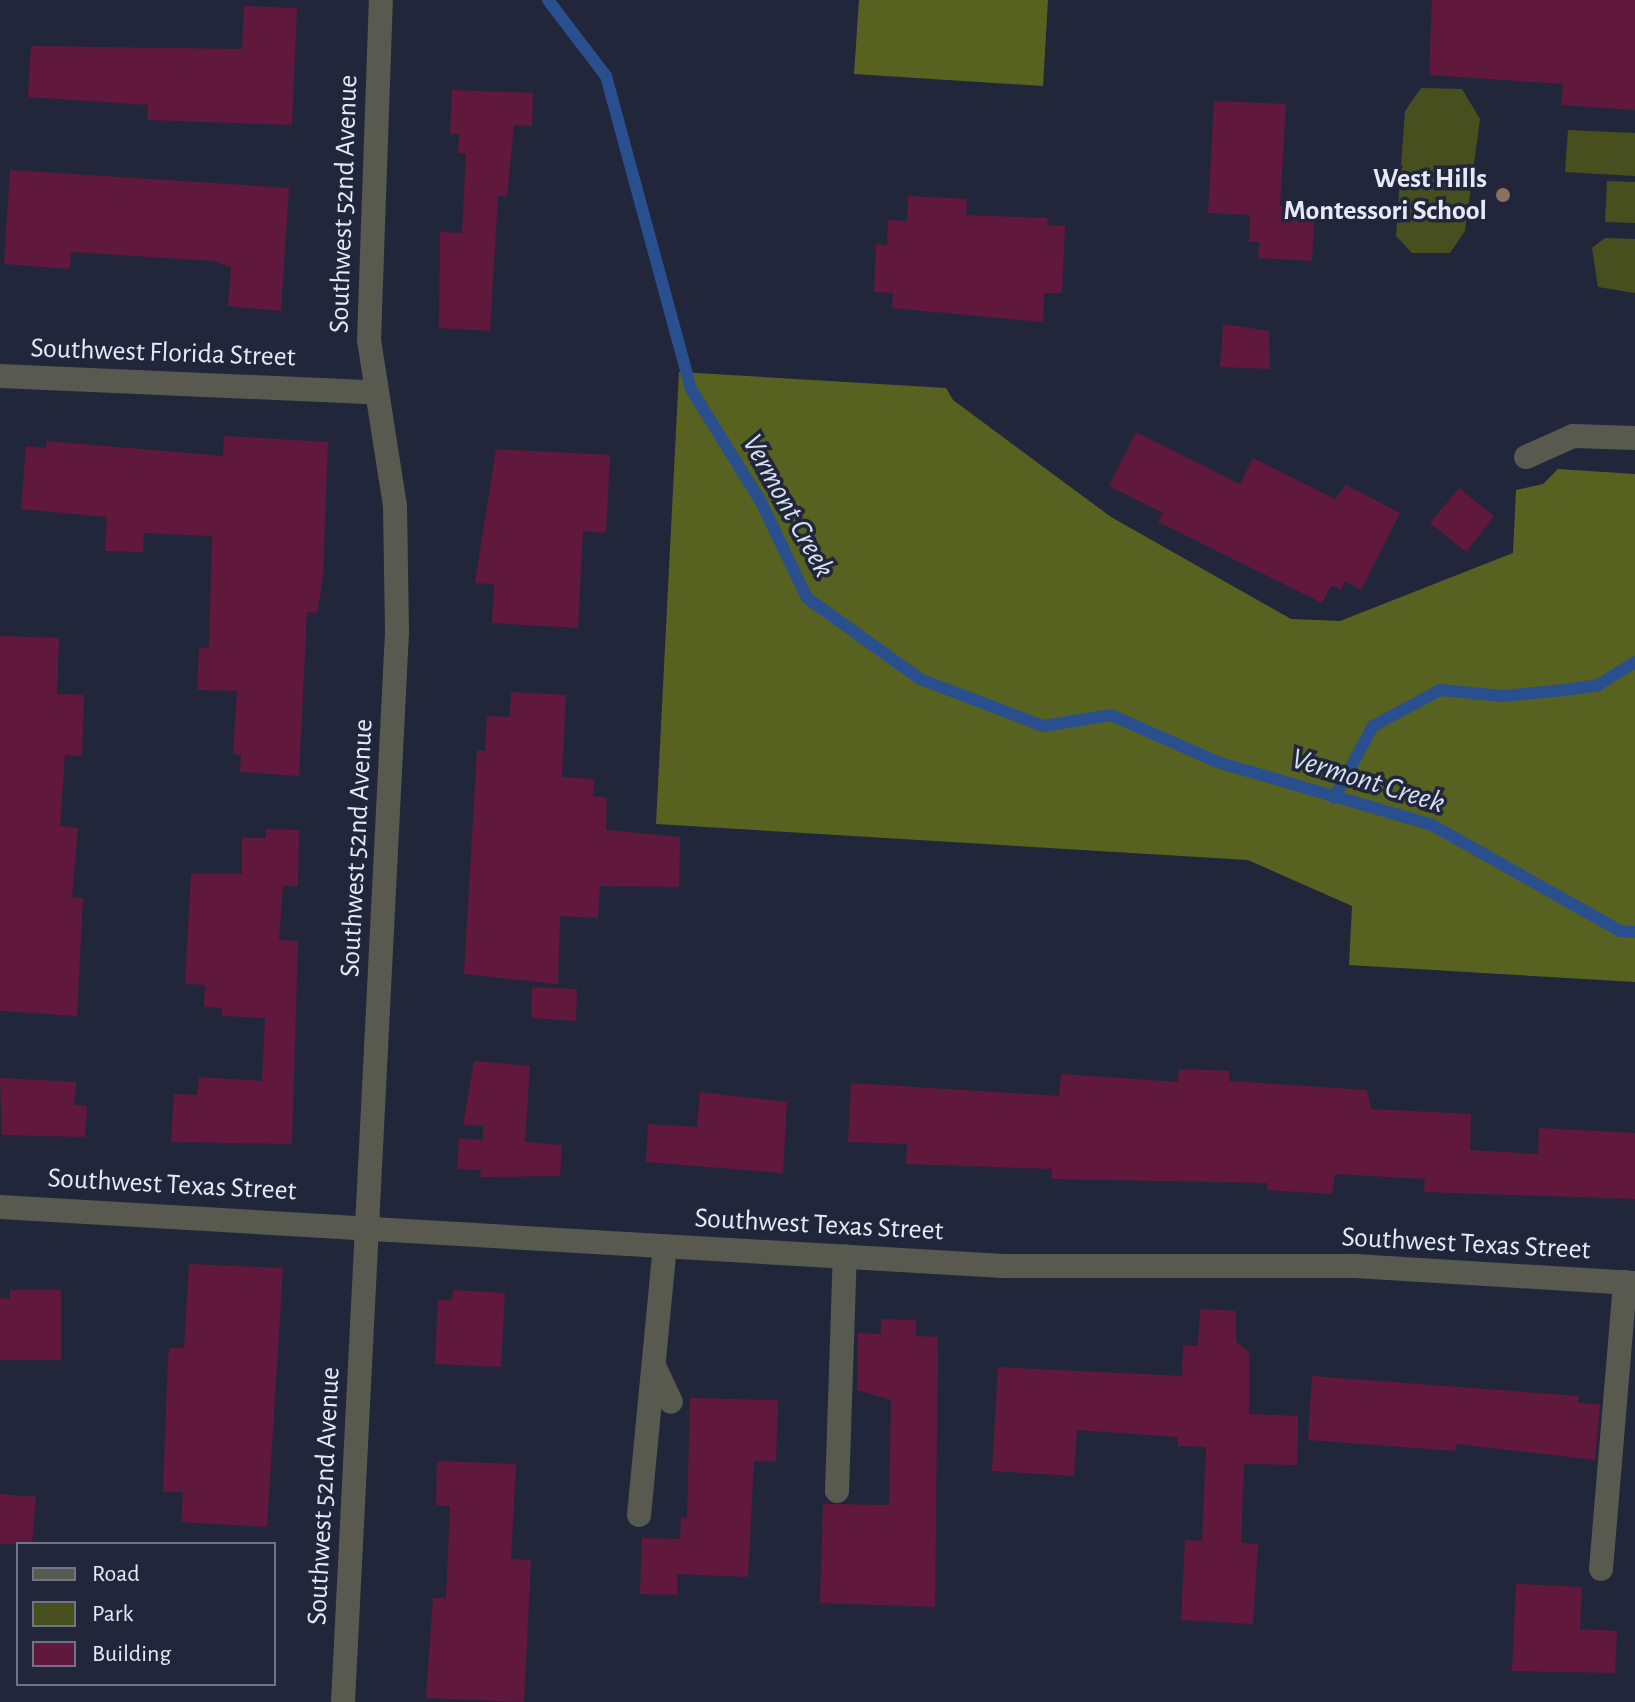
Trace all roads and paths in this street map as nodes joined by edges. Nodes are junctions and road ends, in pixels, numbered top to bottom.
1 (381, 0) edge
2 (0, 376) edge
3 (372, 392) junction
4 (1635, 438) edge
5 (1526, 457) dead end
6 (0, 1207) edge
7 (368, 1225) junction
8 (665, 1247) junction
9 (845, 1256) junction
10 (1630, 1282) edge
11 (656, 1370) junction
12 (671, 1402) dead end
13 (837, 1491) dead end
14 (639, 1515) dead end
15 (1601, 1569) dead end
16 (343, 1702) edge

1 - 3 street, Southwest 52nd Avenue
2 - 3 street, Southwest Florida Street
3 - 7 street, Southwest 52nd Avenue
4 - 5 street
6 - 7 street, Southwest Texas Street
7 - 8 street, Southwest Texas Street
7 - 16 street, Southwest 52nd Avenue
8 - 9 street, Southwest Texas Street
8 - 11 street
9 - 10 street, Southwest Texas Street
9 - 13 street
10 - 15 street
11 - 12 street
11 - 14 street

